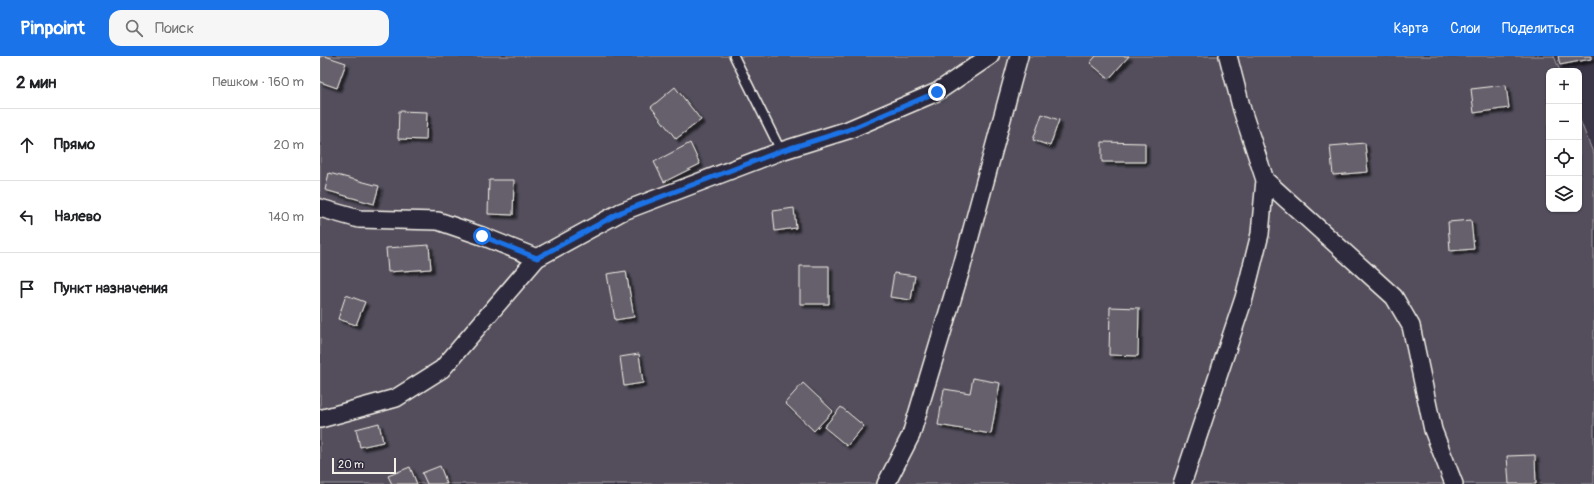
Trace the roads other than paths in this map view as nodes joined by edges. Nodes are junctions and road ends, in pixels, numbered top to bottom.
1 (734, 56) edge
2 (990, 56) edge
3 (1019, 56) edge
4 (1228, 56) edge
5 (781, 151) junction
6 (1265, 180) junction
7 (320, 208) edge
8 (537, 258) junction
9 (320, 420) edge
10 (886, 484) edge
11 (1182, 484) edge
12 (1454, 484) edge

1 - 5 lane
2 - 5 street
3 - 10 street
4 - 6 street
5 - 8 street
6 - 11 street
6 - 12 street
7 - 8 street
8 - 9 street

